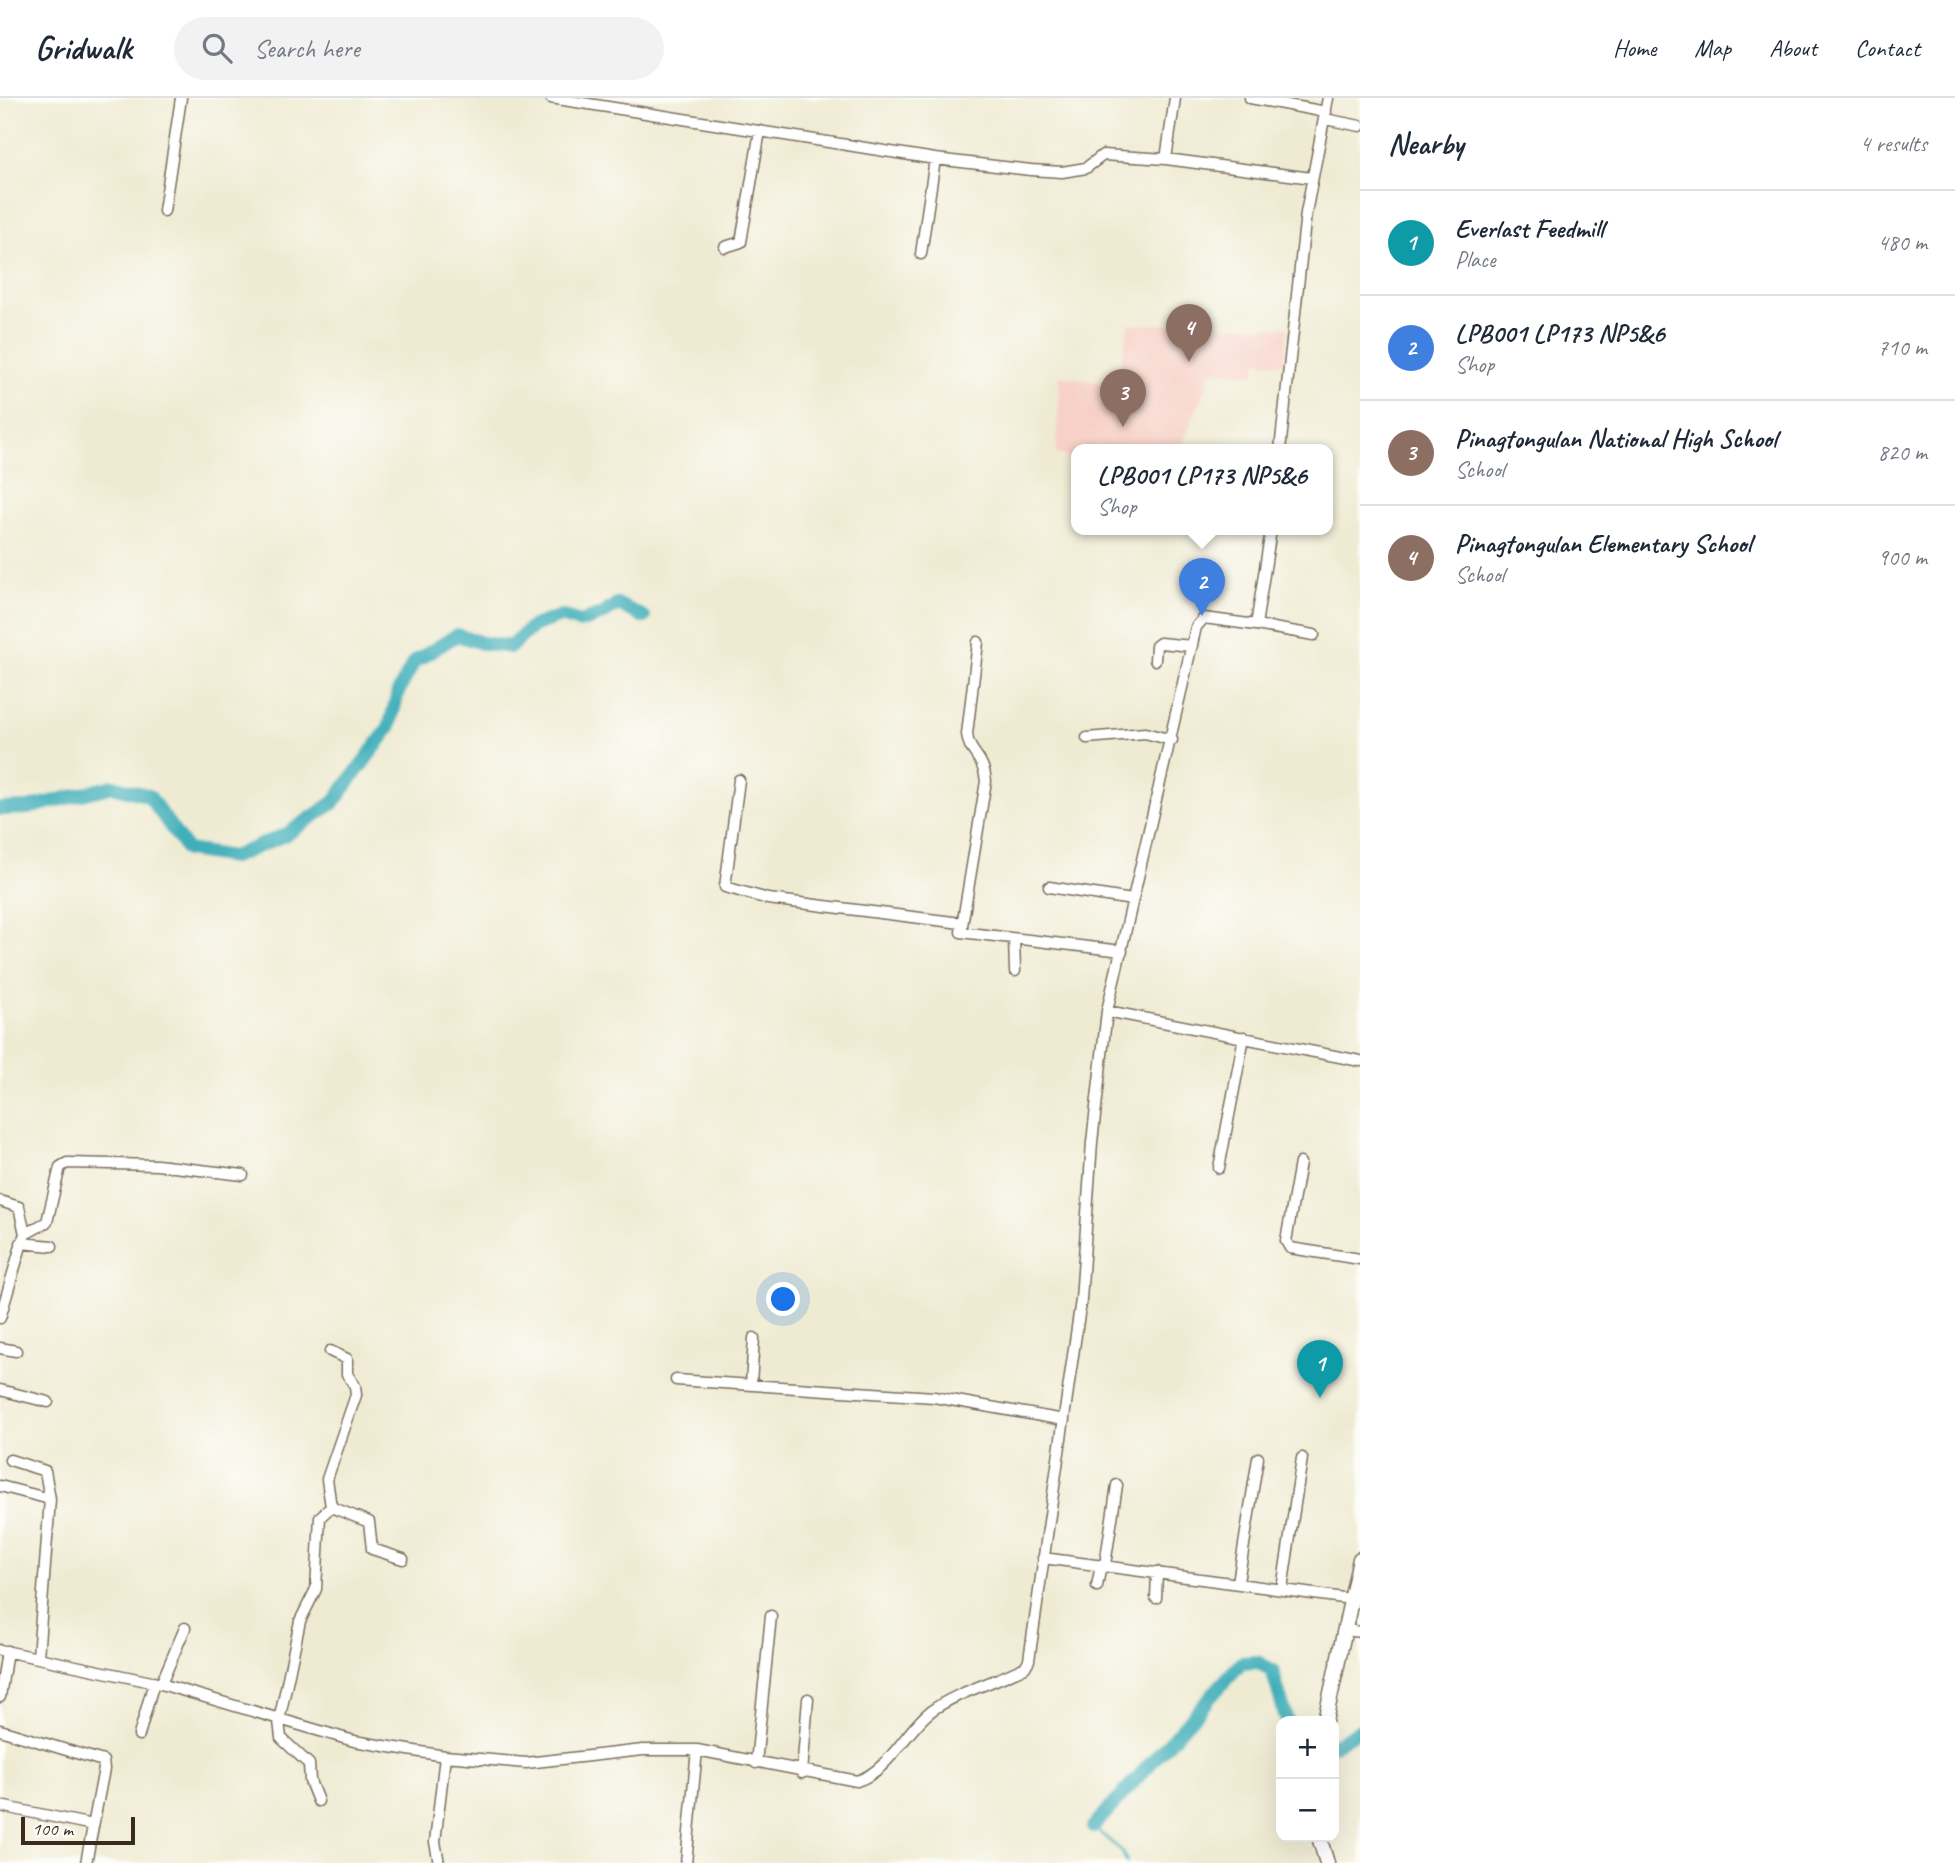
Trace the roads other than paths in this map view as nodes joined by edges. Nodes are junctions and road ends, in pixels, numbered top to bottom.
1 (181, 98) edge
2 (551, 98) edge
3 (1175, 98) edge
4 (1250, 98) edge
5 (1328, 98) edge
6 (570, 100) edge
7 (1325, 116) junction
8 (1360, 126) edge
9 (760, 131) junction
10 (935, 159) junction
11 (1166, 159) junction
12 (1312, 178) junction
13 (164, 211) dead end
14 (725, 247) dead end
15 (921, 254) dead end
16 (1281, 444) edge
17 (1269, 535) edge
18 (1256, 625) junction
19 (1314, 635) dead end
20 (978, 642) dead end
21 (1192, 646) junction
22 (1155, 660) dead end
23 (1087, 738) dead end
24 (1172, 740) junction
25 (739, 780) dead end
26 (1049, 887) dead end
27 (1132, 900) junction
28 (961, 923) junction
29 (1014, 939) junction
30 (1122, 951) junction
31 (1015, 971) dead end
32 (1107, 1011) junction
33 (1244, 1037) junction
34 (1360, 1061) edge
35 (1300, 1163) dead end
36 (1219, 1168) dead end
37 (243, 1175) dead end
38 (0, 1201) edge
39 (23, 1239) junction
40 (52, 1246) dead end
41 (1360, 1259) edge
42 (0, 1318) edge
43 (754, 1338) dead end
44 (0, 1348) edge
45 (16, 1351) dead end
46 (330, 1351) dead end
47 (676, 1380) dead end
48 (751, 1384) junction
49 (0, 1390) edge
50 (48, 1402) dead end
51 (1064, 1420) junction
52 (1258, 1458) dead end
53 (1301, 1458) dead end
54 (10, 1460) dead end
55 (1117, 1485) dead end
56 (0, 1486) edge
57 (50, 1499) junction
58 (331, 1507) junction
59 (1043, 1558) junction
60 (403, 1559) dead end
61 (1360, 1559) edge
62 (1103, 1565) junction
63 (1157, 1572) junction
64 (1238, 1582) junction
65 (1097, 1587) dead end
66 (1282, 1589) junction
67 (1156, 1598) dead end
68 (1351, 1599) junction
69 (771, 1616) dead end
70 (185, 1628) dead end
71 (1353, 1631) edge
72 (3, 1650) edge
73 (38, 1657) junction
74 (157, 1683) junction
75 (0, 1697) edge
76 (808, 1699) dead end
77 (1327, 1716) edge
78 (279, 1721) junction
79 (0, 1730) edge
80 (139, 1735) dead end
81 (697, 1750) junction
82 (445, 1756) junction
83 (756, 1763) junction
84 (802, 1773) junction
85 (318, 1801) dead end
86 (0, 1806) edge
87 (93, 1825) junction
88 (1321, 1842) edge
89 (86, 1863) edge
90 (439, 1863) edge
91 (686, 1863) edge
92 (1327, 1863) edge

1 - 13 street
2 - 6 street
3 - 11 street
4 - 7 street
5 - 7 street
6 - 9 street
7 - 8 street
7 - 12 street
9 - 10 street
9 - 14 street
10 - 11 street
10 - 15 street
11 - 12 street
12 - 16 street
17 - 18 street
18 - 19 street
18 - 21 street
20 - 28 street
21 - 22 street
21 - 24 street
23 - 24 street
24 - 27 street
25 - 28 street
26 - 27 street
27 - 30 street
28 - 29 street
29 - 30 street
29 - 31 street
30 - 32 street
32 - 33 street
32 - 51 street
33 - 34 street
33 - 36 street
35 - 41 street
37 - 39 street
38 - 39 street
39 - 40 street
39 - 42 street
43 - 48 street
44 - 45 street
46 - 58 street
47 - 48 street
48 - 51 street
49 - 50 street
51 - 59 street
52 - 64 street
53 - 66 street
54 - 57 street
55 - 62 street
56 - 57 street
57 - 73 street
58 - 60 street
58 - 78 street
59 - 62 street
59 - 84 street
61 - 68 main road
62 - 63 street
62 - 65 street
63 - 64 street
63 - 67 street
64 - 66 street
66 - 68 street
68 - 71 main road
69 - 83 street
70 - 74 street
71 - 77 main road
72 - 73 street
72 - 75 street
73 - 74 street
74 - 78 street
74 - 80 street
76 - 84 street
78 - 82 street
78 - 85 street
79 - 87 street
81 - 82 street
81 - 83 street
81 - 91 street
82 - 90 street
83 - 84 street
86 - 87 street
87 - 89 street
88 - 92 main road

